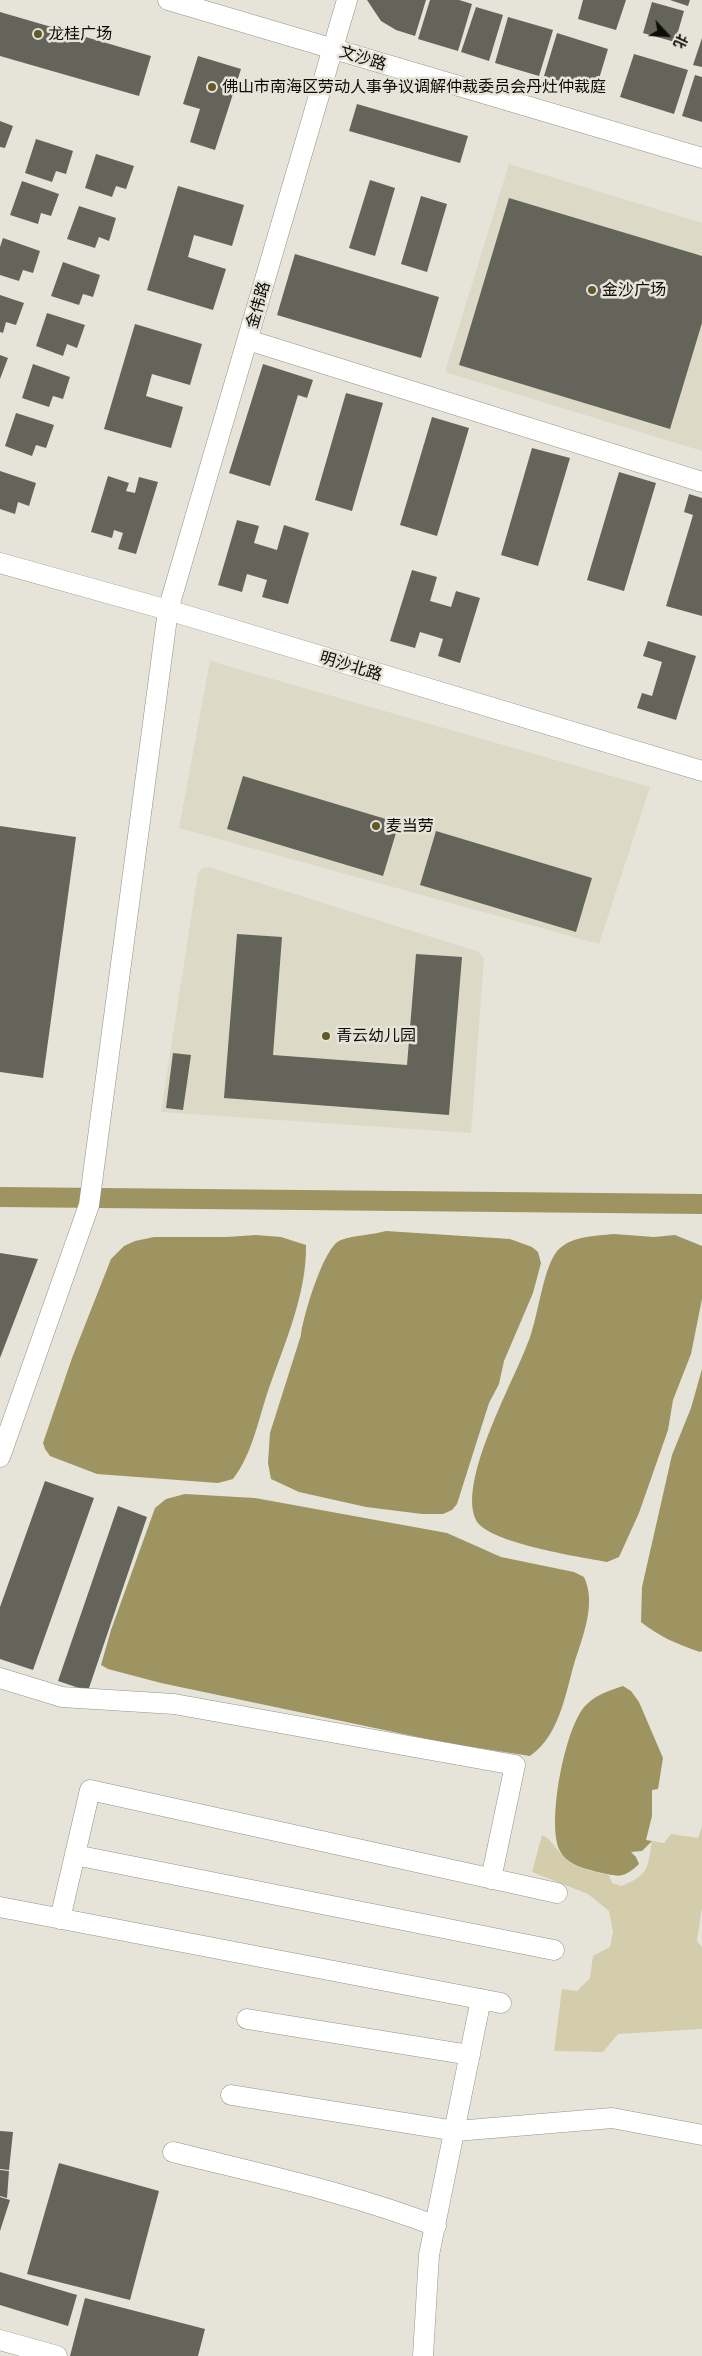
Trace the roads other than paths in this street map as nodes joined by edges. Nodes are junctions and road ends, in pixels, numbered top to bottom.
1 (168, 0) edge
2 (347, 0) edge
3 (334, 49) junction
4 (702, 158) edge
5 (248, 340) junction
6 (702, 482) edge
7 (0, 563) edge
8 (168, 610) junction
9 (702, 771) edge
10 (0, 1457) edge
11 (0, 1678) edge
12 (75, 1855) junction
13 (491, 1879) junction
14 (557, 1893) dead end
15 (0, 1907) edge
16 (60, 1918) junction
17 (554, 1950) dead end
18 (481, 1999) junction
19 (501, 2003) dead end
20 (247, 2019) dead end
21 (470, 2055) junction
22 (231, 2095) dead end
23 (456, 2131) junction
24 (702, 2135) edge
25 (173, 2152) dead end
26 (436, 2226) junction
27 (0, 2340) edge
28 (57, 2356) edge
29 (423, 2356) edge

1 - 3 street, 文沙路
2 - 3 street, 金伟路
3 - 4 street, 文沙路
3 - 5 street, 金伟路
5 - 6 street
5 - 8 street, 金伟路
7 - 8 street, 明沙北路
8 - 9 street, 明沙北路
8 - 10 street, 金伟路
11 - 13 street
12 - 13 street
12 - 16 street
12 - 17 street
13 - 14 street
15 - 16 street
16 - 18 street
18 - 19 street
18 - 21 street
20 - 21 street
21 - 23 street
22 - 23 street
23 - 24 street
23 - 26 street
25 - 26 street
26 - 29 street
27 - 28 street

